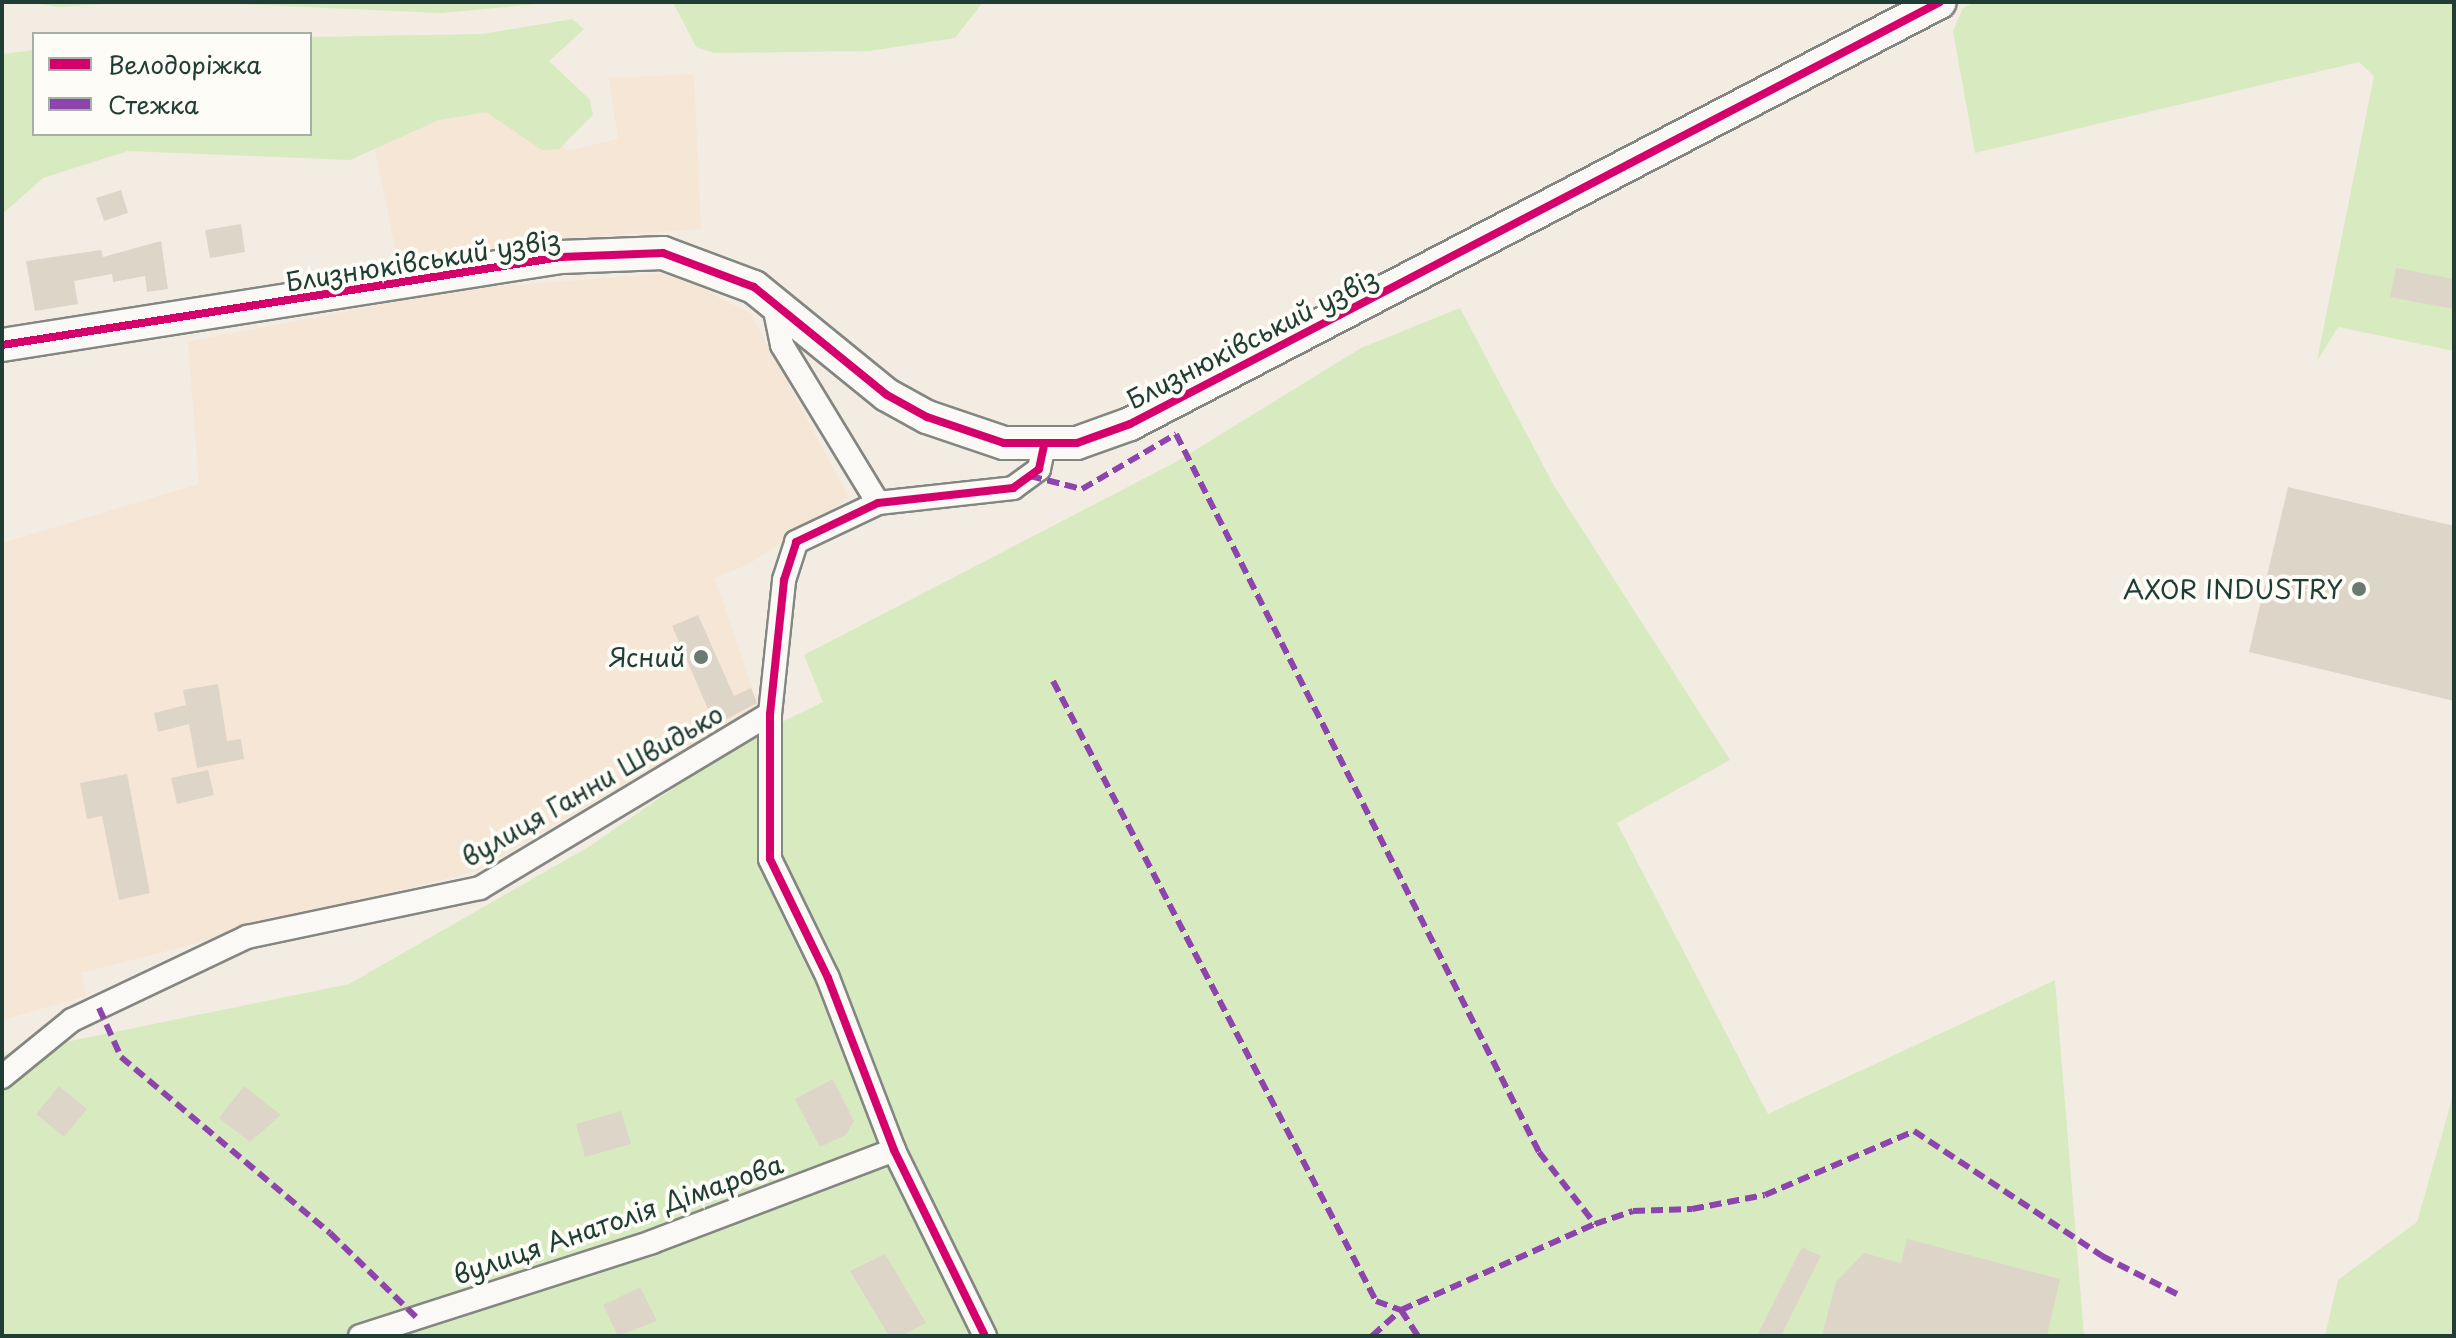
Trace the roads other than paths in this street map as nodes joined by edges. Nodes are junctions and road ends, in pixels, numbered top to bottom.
1 (1940, 2) edge
2 (773, 301) junction
3 (2, 345) edge
4 (1044, 446) junction
5 (878, 503) junction
6 (770, 714) junction
7 (2, 1077) edge
8 (894, 1150) junction
9 (360, 1336) edge
10 (985, 1336) edge

1 - 4 street, Близнюківський узвіз
2 - 3 street, Близнюківський узвіз
2 - 4 street, Близнюківський узвіз
2 - 5 street
4 - 5 street
5 - 6 street
6 - 7 street, вулиця Ганни Швидько
6 - 8 street
8 - 9 street, вулиця Анатолія Дімарова
8 - 10 street

